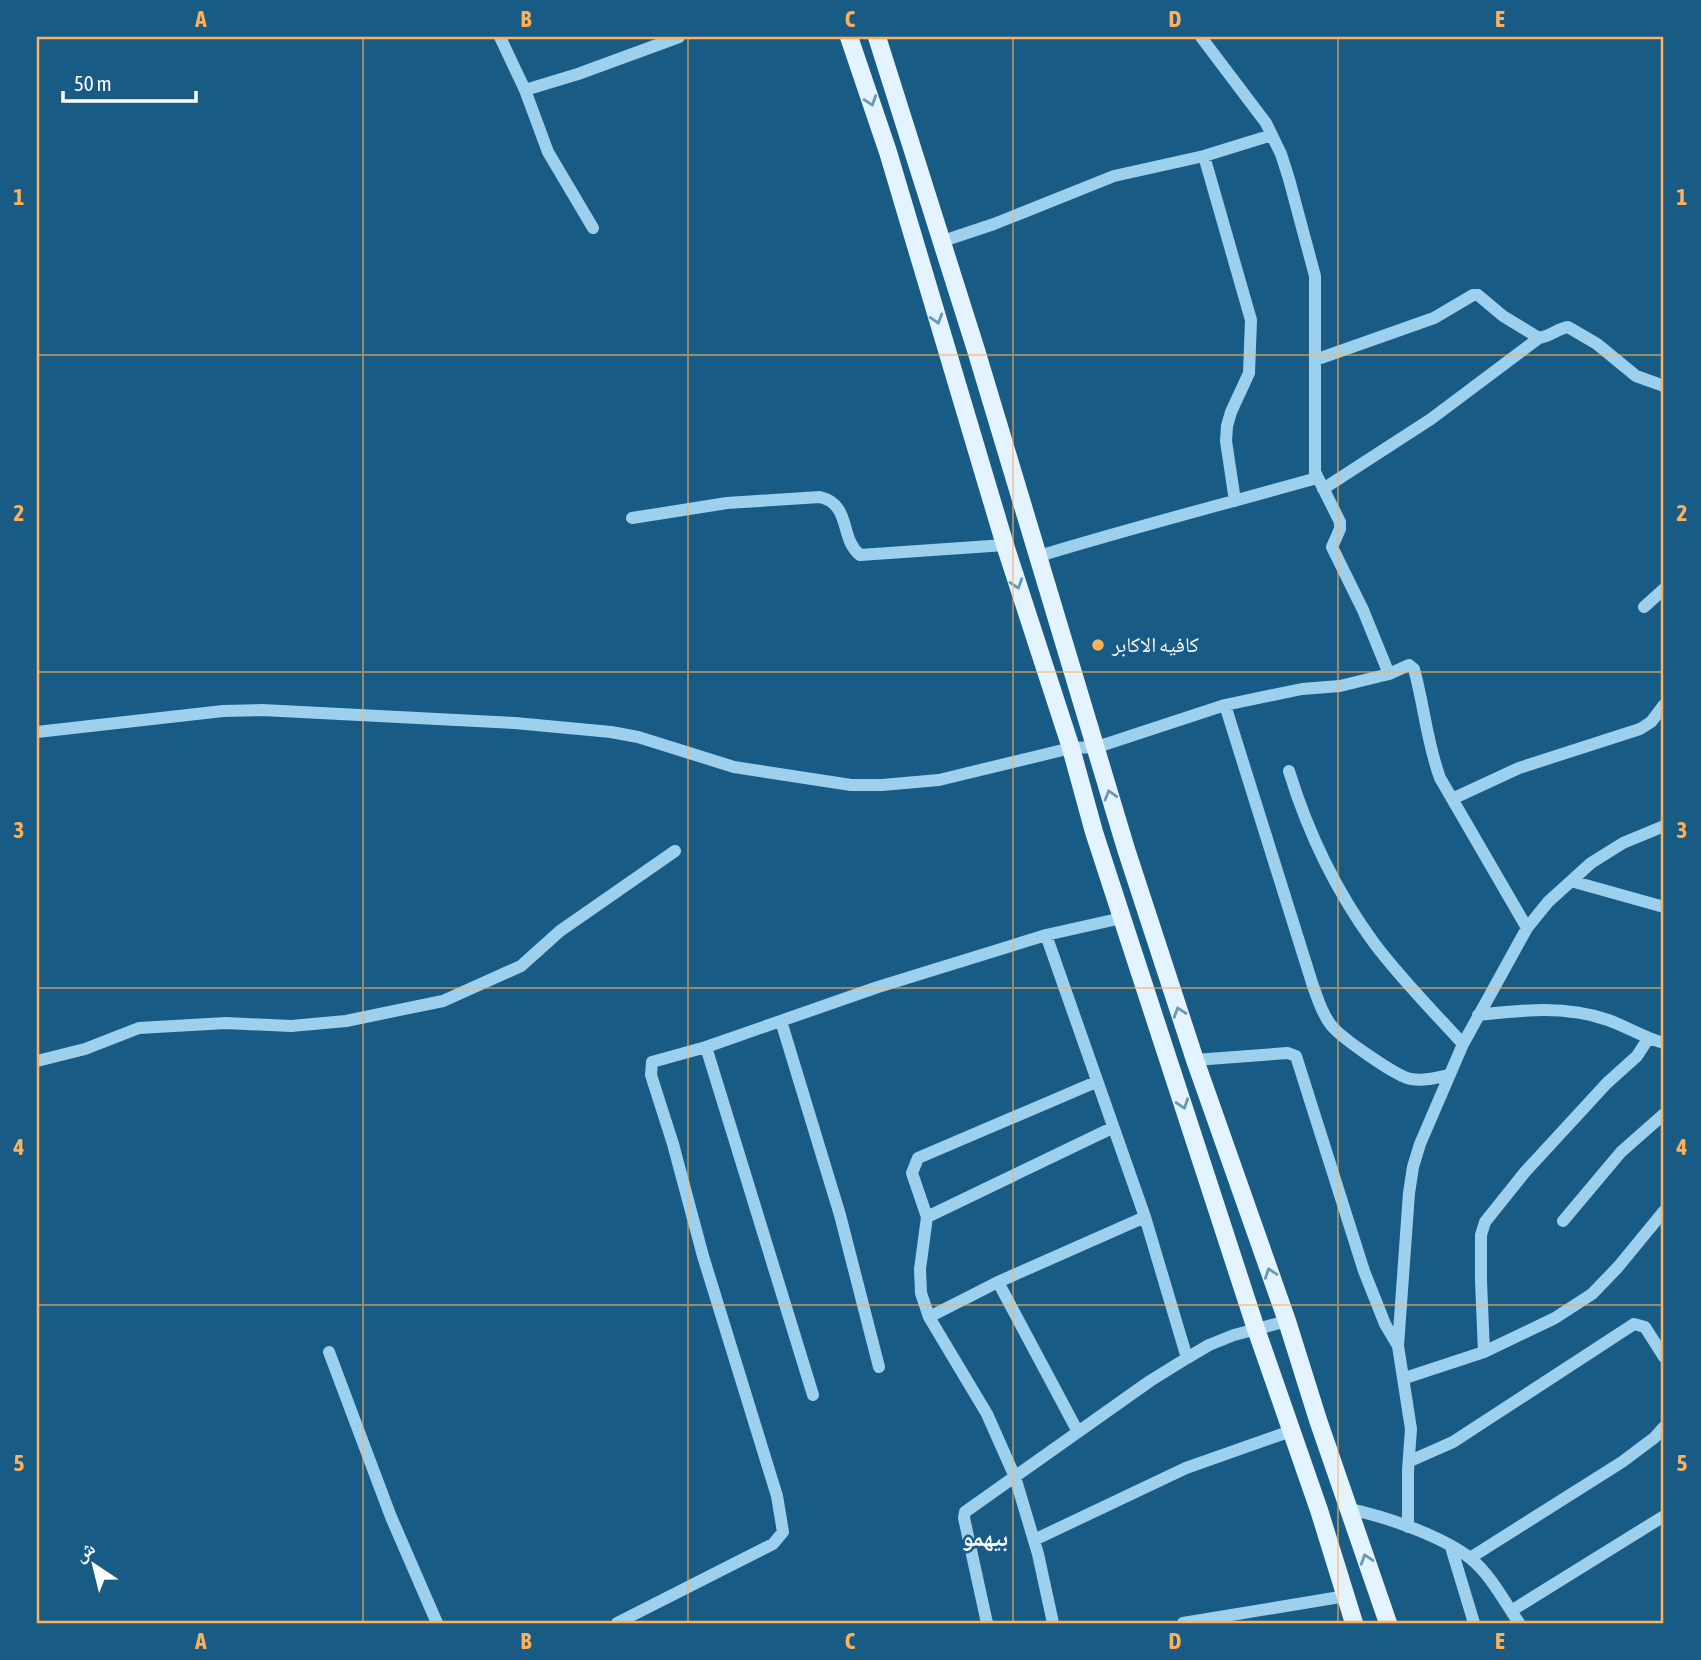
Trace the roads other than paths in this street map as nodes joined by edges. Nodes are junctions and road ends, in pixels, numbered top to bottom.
1 (500, 37) edge
2 (679, 37) edge
3 (849, 37) edge
4 (877, 37) edge
5 (1201, 37) edge
6 (524, 90) junction
7 (1272, 135) junction
8 (1204, 156) junction
9 (593, 228) dead end
10 (940, 242) junction
11 (1539, 338) junction
12 (1315, 360) junction
13 (1664, 386) edge
14 (1320, 484) junction
15 (1235, 501) junction
16 (632, 518) dead end
17 (1005, 545) junction
18 (1040, 556) junction
19 (1664, 589) edge
20 (1644, 607) dead end
21 (1389, 674) junction
22 (1225, 705) junction
23 (1664, 705) edge
24 (37, 732) edge
25 (1097, 747) junction
26 (1072, 748) junction
27 (1289, 771) dead end
28 (1452, 799) junction
29 (1664, 826) edge
30 (675, 851) dead end
31 (1571, 881) junction
32 (1664, 907) edge
33 (1122, 918) junction
34 (1527, 928) junction
35 (1046, 935) junction
36 (1478, 1015) junction
37 (781, 1021) junction
38 (1648, 1039) junction
39 (1664, 1043) edge
40 (1463, 1044) junction
41 (706, 1047) junction
42 (1195, 1060) junction
43 (37, 1061) edge
44 (1449, 1075) junction
45 (1096, 1082) junction
46 (1664, 1114) edge
47 (1112, 1128) junction
48 (1664, 1212) edge
49 (926, 1217) junction
50 (1145, 1217) junction
51 (1563, 1221) dead end
52 (998, 1282) junction
53 (929, 1317) junction
54 (1287, 1321) junction
55 (1256, 1329) junction
56 (1398, 1346) junction
57 (329, 1352) dead end
58 (1484, 1352) junction
59 (1664, 1357) edge
60 (1187, 1358) junction
61 (879, 1367) dead end
62 (1405, 1378) junction
63 (813, 1395) dead end
64 (1664, 1427) edge
65 (1291, 1431) junction
66 (1078, 1432) junction
67 (1410, 1461) junction
68 (1014, 1477) junction
69 (1349, 1509) junction
70 (1664, 1516) edge
71 (1408, 1527) junction
72 (1034, 1540) junction
73 (1451, 1547) junction
74 (1469, 1558) junction
75 (1346, 1595) junction
76 (1511, 1611) junction
77 (437, 1623) edge
78 (617, 1623) edge
79 (987, 1623) edge
80 (1053, 1623) edge
81 (1184, 1623) edge
82 (1354, 1623) edge
83 (1388, 1623) edge
84 (1474, 1623) edge
85 (1518, 1623) edge

1 - 6 street
2 - 6 street
3 -> 17 main road
4 - 10 main road
5 - 7 street
6 - 9 street
7 - 8 street
7 - 12 street
8 - 10 street
8 - 15 street
10 - 18 main road
11 - 12 street
11 - 13 street
11 - 14 street
12 - 14 street
14 - 15 street
14 - 21 street
15 - 18 street
16 - 17 street
17 -> 26 main road
18 - 25 main road
19 - 20 street
21 - 22 street
21 - 28 street
22 - 25 street
22 - 44 street
23 - 28 street
24 - 26 street
25 - 26 street
42 -> 25 main road
26 - 33 main road
27 - 40 street
28 - 34 street
29 - 31 street
30 - 43 street
31 - 32 street
31 - 34 street
33 - 35 street
33 -> 55 main road
34 - 36 street
35 - 37 street
35 - 45 street
36 - 38 street
36 - 40 street
37 - 41 street
37 - 61 street
38 - 39 street
38 - 58 street
40 - 44 street
41 - 63 street
41 - 78 street
54 -> 42 main road
42 - 56 street
44 - 56 street
45 - 47 street
45 - 49 street
46 - 51 street
47 - 49 street
47 - 50 street
48 - 58 street
49 - 53 street
50 - 52 street
50 - 60 street
52 - 53 street
52 - 66 street
53 - 68 street
54 - 55 street
54 - 69 main road
55 - 60 street
55 - 65 main road
56 - 62 street
57 - 77 street
58 - 62 street
59 - 67 street
60 - 66 street
62 - 67 street
64 - 74 street
65 - 72 street
65 - 75 main road
66 - 68 street
67 - 71 street
68 - 72 street
68 - 79 street
69 - 71 street
83 -> 69 main road
70 - 76 street
71 - 73 street
72 - 80 street
73 - 74 street
73 - 84 street
74 - 76 street
75 - 81 street
75 - 82 main road
76 - 85 street

